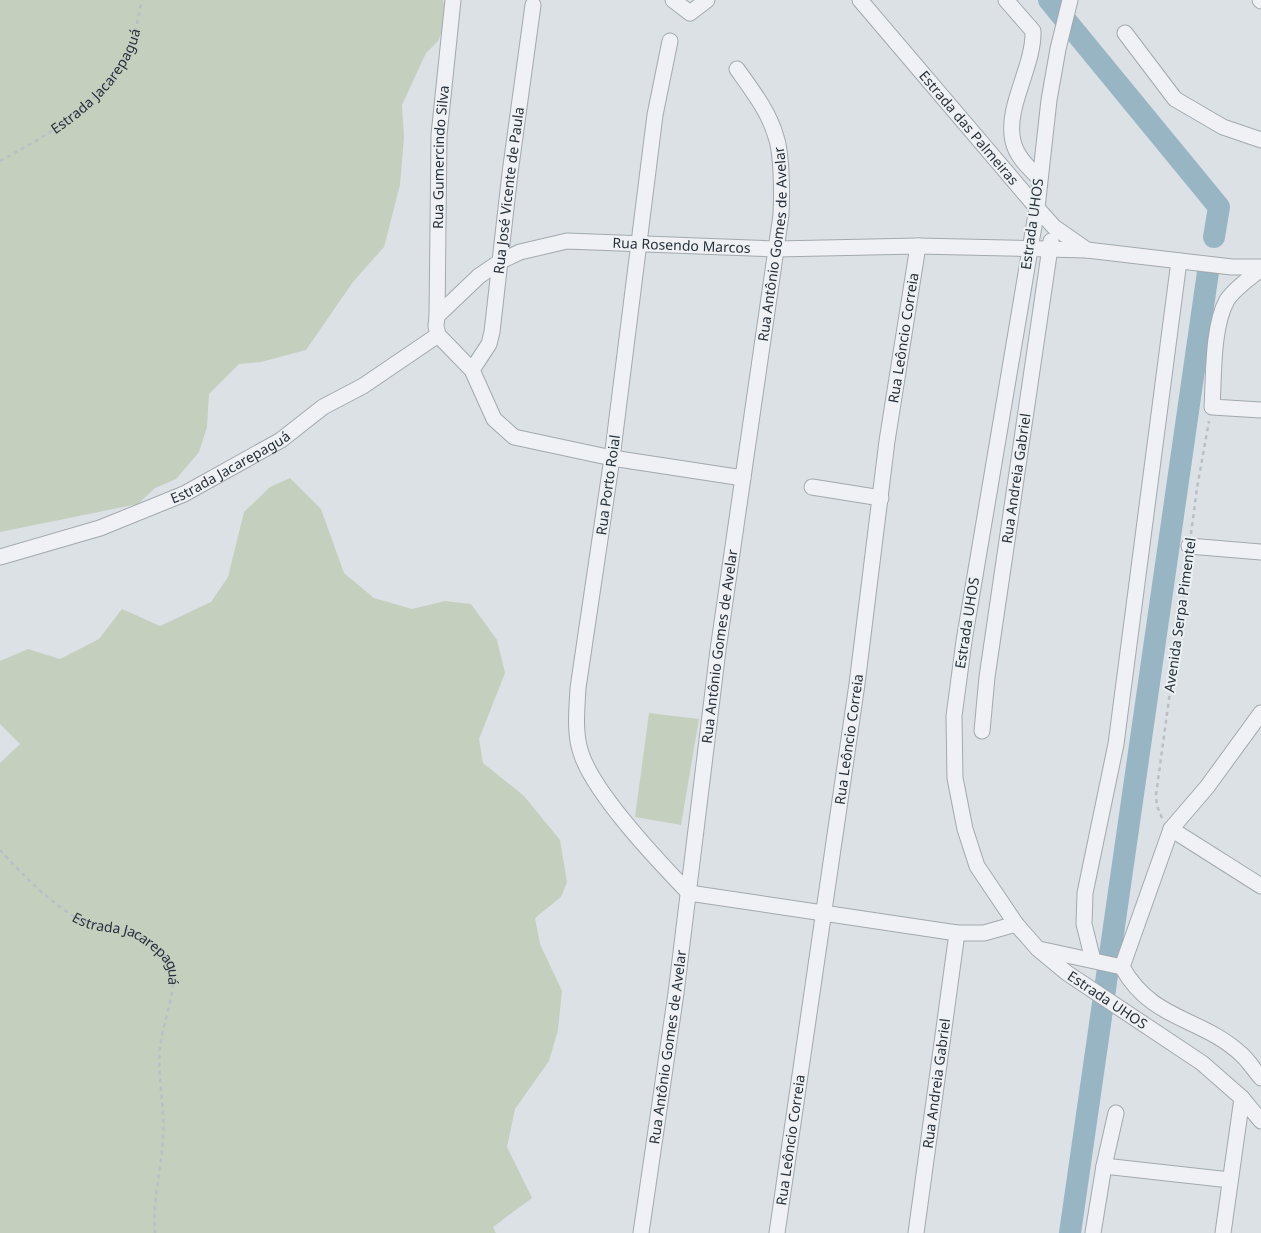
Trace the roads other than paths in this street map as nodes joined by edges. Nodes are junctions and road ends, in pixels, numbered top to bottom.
1 (453, 0) edge
2 (674, 0) edge
3 (708, 0) edge
4 (860, 0) edge
5 (1006, 0) edge
6 (1070, 0) edge
7 (533, 5) dead end
8 (1125, 34) dead end
9 (670, 41) dead end
10 (737, 69) dead end
11 (1261, 140) edge
12 (1039, 178) junction
13 (1036, 208) junction
14 (1054, 228) junction
15 (639, 244) junction
16 (918, 246) junction
17 (776, 249) junction
18 (1030, 249) junction
19 (1050, 249) junction
20 (1087, 250) junction
21 (501, 260) junction
22 (1179, 261) junction
23 (1261, 268) edge
24 (438, 316) junction
25 (438, 335) junction
26 (472, 370) junction
27 (1261, 410) edge
28 (612, 458) junction
29 (743, 478) junction
30 (812, 487) dead end
31 (881, 498) junction
32 (1189, 546) road end
33 (1261, 552) edge
34 (0, 557) edge
35 (1261, 713) edge
36 (982, 730) dead end
37 (1171, 829) junction
38 (1261, 886) edge
39 (689, 894) junction
40 (822, 912) junction
41 (1016, 924) junction
42 (957, 933) junction
43 (1038, 949) junction
44 (1095, 960) junction
45 (1120, 966) junction
46 (1160, 1007) junction
47 (1151, 1028) junction
48 (1261, 1078) edge
49 (1242, 1098) junction
50 (1116, 1113) dead end
51 (1261, 1120) edge
52 (1104, 1166) junction
53 (1230, 1180) junction
54 (641, 1233) edge
55 (777, 1233) edge
56 (916, 1233) edge
57 (1093, 1233) edge
58 (1223, 1233) edge

1 - 24 street, Rua Gumercindo Silva
2 - 3 street
4 - 13 street, Estrada das Palmeiras
5 - 12 street
6 - 12 street, Estrada UHOS
7 - 21 street, Rua José Vicente de Paula
8 - 11 street
9 - 15 street, Rua Porto Roial
10 - 17 street, Rua Antônio Gomes de Avelar
12 - 13 street, Estrada UHOS
13 - 14 street, Estrada das Palmeiras
13 - 18 street, Estrada UHOS
14 - 19 street, Rua Andreia Gabriel
14 - 20 street, Estrada das Palmeiras
15 - 17 street, Rua Rosendo Marcos
15 - 21 street, Rua Rosendo Marcos
15 - 28 street, Rua Porto Roial
16 - 17 street, Rua Rosendo Marcos
16 - 18 street, Rua Rosendo Marcos
16 - 31 street, Rua Leôncio Correia
17 - 29 street, Rua Antônio Gomes de Avelar
18 - 19 street, Rua Rosendo Marcos
18 - 41 street, Estrada UHOS
19 - 20 street, Rua Rosendo Marcos
19 - 36 street, Rua Andreia Gabriel
20 - 22 street, Estrada das Palmeiras
21 - 24 street, Rua Rosendo Marcos
21 - 26 street, Rua José Vicente de Paula
22 - 23 street, Estrada das Palmeiras
22 - 44 street
23 - 27 street
24 - 25 street
25 - 26 street
25 - 34 street, Estrada Jacarepaguá
26 - 28 street
28 - 29 street
28 - 39 street, Rua Porto Roial
29 - 39 street, Rua Antônio Gomes de Avelar
30 - 31 street
31 - 40 street, Rua Leôncio Correia
32 - 33 street
35 - 37 street
37 - 38 street
37 - 45 street
39 - 40 street
39 - 54 street, Rua Antônio Gomes de Avelar
40 - 42 street
40 - 55 street, Rua Leôncio Correia
41 - 42 street
41 - 43 street, Estrada UHOS
42 - 56 street, Rua Andreia Gabriel
43 - 44 street
43 - 47 street, Estrada UHOS
44 - 45 street
45 - 46 street
46 - 47 street
46 - 48 street
47 - 49 street, Estrada UHOS
49 - 51 street, Estrada UHOS
49 - 53 street
50 - 52 street
52 - 53 street
52 - 57 street
53 - 58 street

